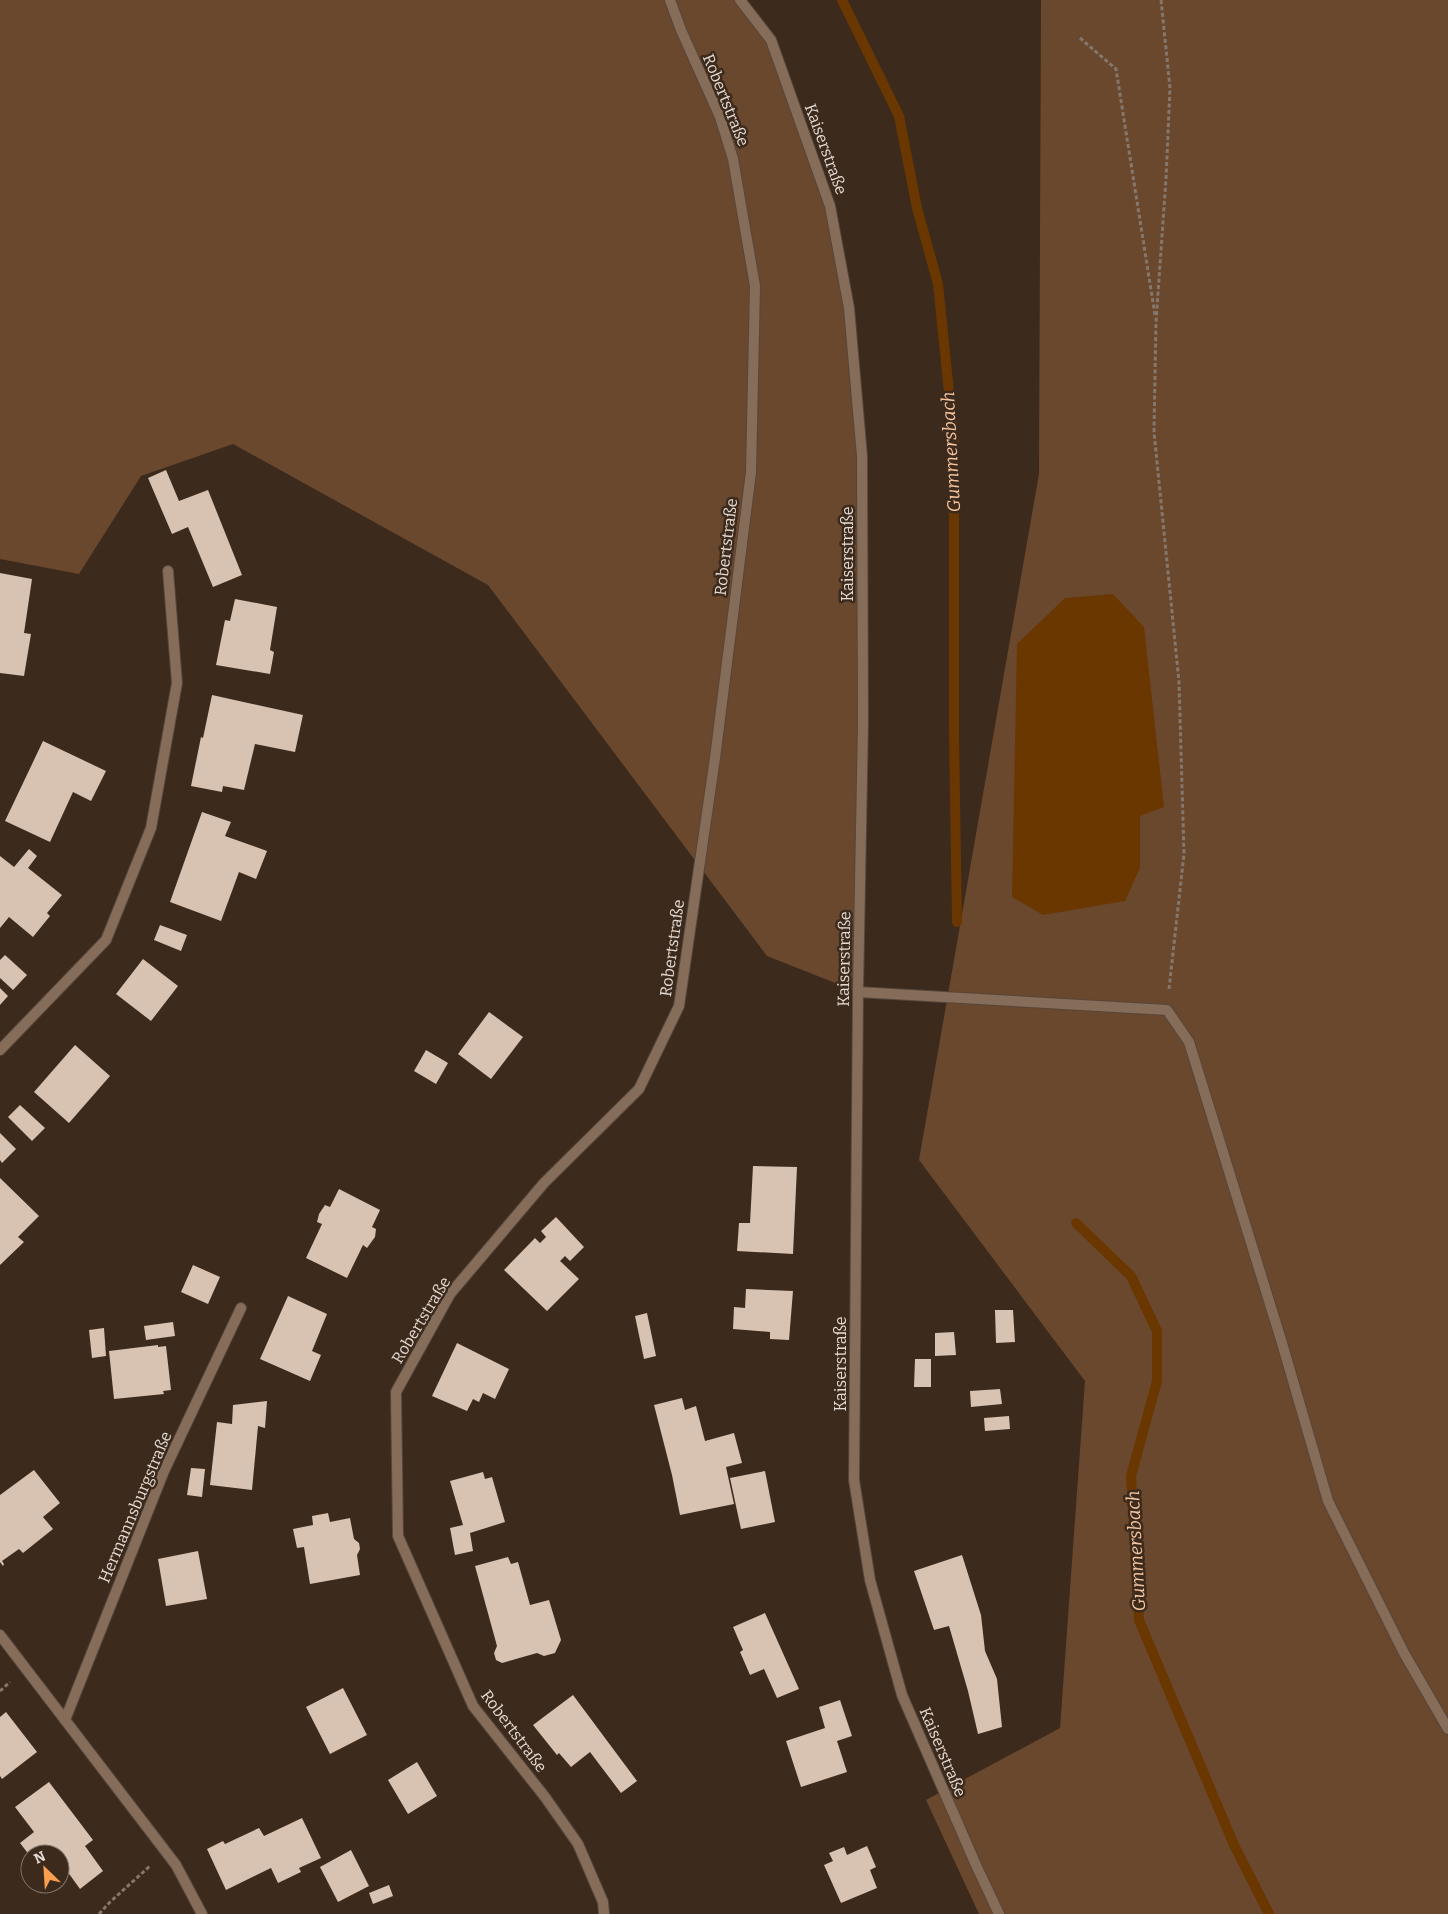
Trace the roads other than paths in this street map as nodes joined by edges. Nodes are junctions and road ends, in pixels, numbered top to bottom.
1 (670, 0) edge
2 (740, 0) edge
3 (168, 570) dead end
4 (858, 992) junction
5 (0, 1050) edge
6 (241, 1308) dead end
7 (0, 1635) edge
8 (65, 1720) junction
9 (1448, 1729) edge
10 (202, 1914) edge
11 (604, 1914) edge
12 (999, 1914) edge

1 - 11 street, Robertstraße
2 - 4 street, Kaiserstraße
3 - 5 street
4 - 9 street
4 - 12 street, Kaiserstraße
6 - 8 street, Hermannsburgstraße
7 - 8 street
8 - 10 street

